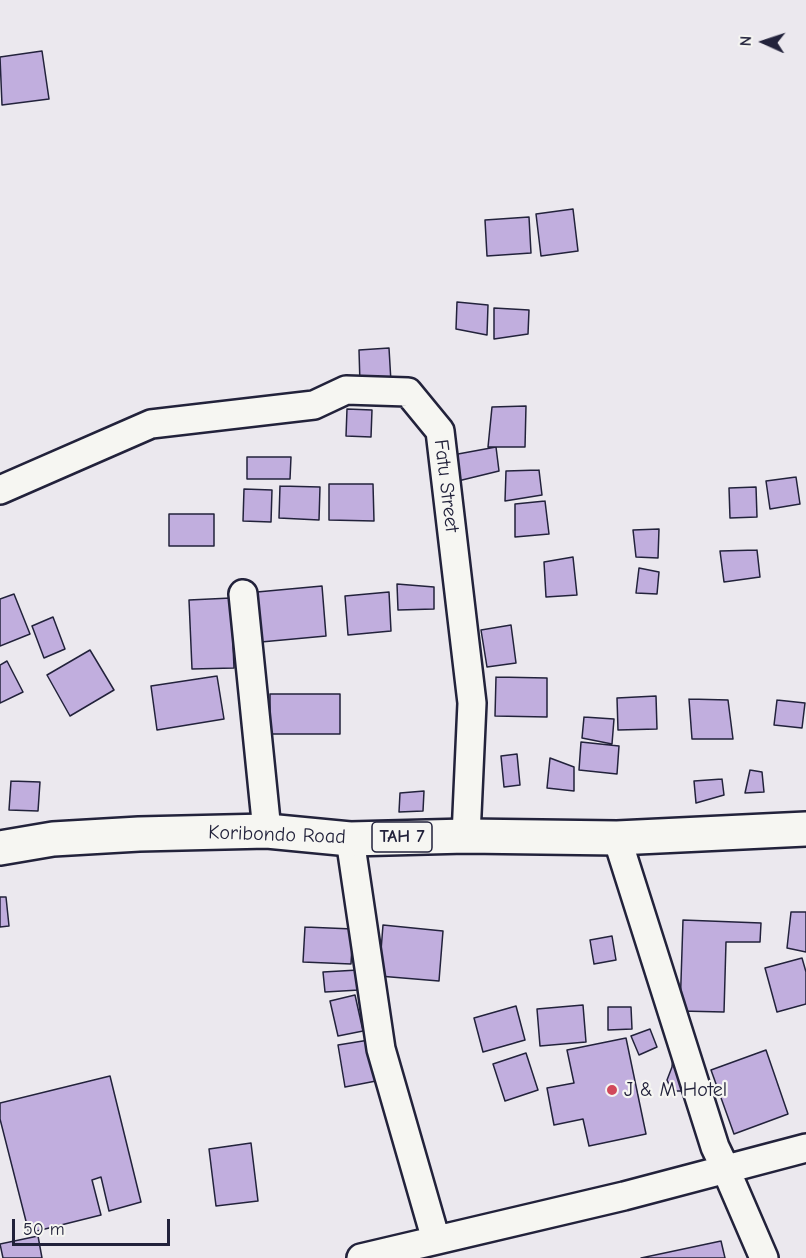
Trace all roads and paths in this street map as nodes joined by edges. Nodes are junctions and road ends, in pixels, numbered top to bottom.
1 (0, 490) edge
2 (243, 594) dead end
3 (806, 829) edge
4 (267, 831) junction
5 (466, 836) junction
6 (617, 838) junction
7 (350, 839) junction
8 (0, 848) edge
9 (806, 1148) edge
10 (734, 1168) junction
11 (436, 1240) junction
12 (361, 1258) edge
13 (764, 1258) edge

1 - 5 street, Fatu Street
2 - 4 street
3 - 6 highway, Koribondo Road / TAH 7
4 - 7 highway, Koribondo Road / TAH 7
4 - 8 highway, Koribondo Road / TAH 7
5 - 6 highway, Koribondo Road / TAH 7
5 - 7 highway, Koribondo Road / TAH 7
6 - 10 street
7 - 11 street
9 - 10 street
10 - 11 street
10 - 13 street
11 - 12 street

